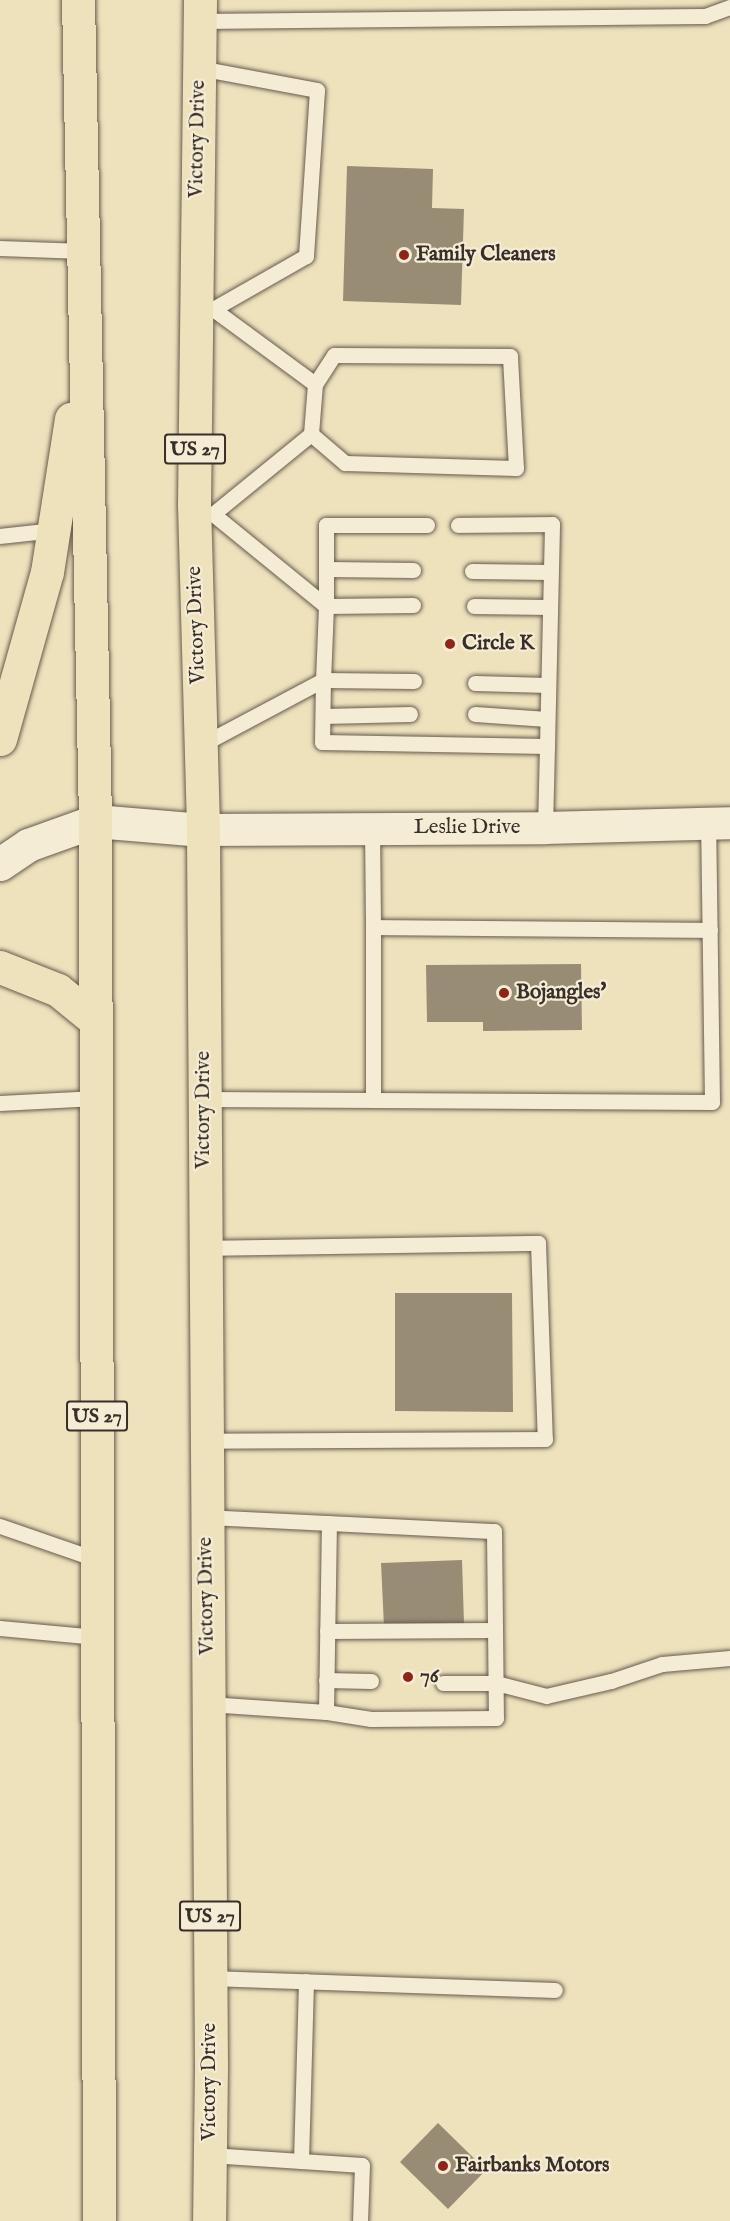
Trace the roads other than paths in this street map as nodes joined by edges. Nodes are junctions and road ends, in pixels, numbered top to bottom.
1 (78, 0) edge
2 (730, 7) edge
3 (199, 11) edge
4 (199, 68) junction
5 (0, 248) edge
6 (83, 250) junction
7 (205, 309) junction
8 (85, 325) junction
9 (315, 384) junction
10 (312, 434) junction
11 (204, 514) junction
12 (427, 525) dead end
13 (458, 525) dead end
14 (54, 530) junction
15 (0, 536) edge
16 (326, 569) junction
17 (413, 570) dead end
18 (472, 571) dead end
19 (550, 572) junction
20 (413, 605) dead end
21 (326, 606) junction
22 (474, 606) dead end
23 (549, 607) junction
24 (323, 680) junction
25 (414, 681) dead end
26 (475, 683) dead end
27 (548, 685) junction
28 (410, 714) dead end
29 (475, 714) dead end
30 (323, 716) junction
31 (547, 719) junction
32 (0, 739) edge
33 (201, 745) junction
34 (547, 746) junction
35 (95, 821) junction
36 (719, 823) edge
37 (372, 828) junction
38 (545, 828) junction
39 (203, 830) junction
40 (0, 864) edge
41 (373, 927) junction
42 (710, 930) junction
43 (0, 967) edge
44 (96, 1021) junction
45 (96, 1098) junction
46 (204, 1099) junction
47 (373, 1100) junction
48 (0, 1102) edge
49 (205, 1248) junction
50 (206, 1441) junction
51 (206, 1517) junction
52 (329, 1523) junction
53 (0, 1526) edge
54 (98, 1560) junction
55 (0, 1628) edge
56 (495, 1630) junction
57 (327, 1631) junction
58 (97, 1637) junction
59 (730, 1658) edge
60 (326, 1680) junction
61 (372, 1681) dead end
62 (444, 1683) dead end
63 (496, 1683) junction
64 (208, 1704) junction
65 (326, 1712) junction
66 (210, 1978) junction
67 (306, 1981) junction
68 (555, 1990) dead end
69 (210, 2155) junction
70 (300, 2161) junction
71 (99, 2221) edge
72 (209, 2221) edge
73 (360, 2221) edge

1 - 6 highway, US 27
2 - 3 lane
3 - 4 highway, Victory Drive / US 27
4 - 7 highway, Victory Drive / US 27
4 - 7 lane
5 - 6 lane
6 - 8 highway, US 27
7 - 9 lane
7 - 11 highway, Victory Drive / US 27
8 - 14 highway
8 - 35 highway, US 27
9 - 10 lane
9 - 10 lane
10 - 11 lane
11 - 21 lane
11 - 33 highway, Victory Drive / US 27
12 - 16 lane
13 - 19 lane
14 - 15 lane
14 - 32 highway
16 - 17 lane
16 - 21 lane
18 - 19 lane
19 - 23 lane
20 - 21 lane
21 - 24 lane
22 - 23 lane
23 - 27 lane
24 - 25 lane
24 - 30 lane
24 - 33 lane
26 - 27 lane
27 - 31 lane
28 - 30 lane
29 - 31 lane
30 - 34 lane
31 - 34 lane
33 - 39 highway, Victory Drive / US 27
34 - 38 lane
35 - 39 street
35 - 40 street
35 - 44 highway, US 27
36 - 38 street, Leslie Drive
36 - 42 lane
37 - 38 street, Leslie Drive
37 - 39 street, Leslie Drive
37 - 41 lane
39 - 46 highway, Victory Drive / US 27
41 - 42 lane
41 - 47 lane
42 - 47 lane
43 - 44 highway
44 - 45 highway, US 27
45 - 48 lane
45 - 54 highway, US 27
46 - 47 lane
46 - 49 highway, Victory Drive / US 27
49 - 50 highway, Victory Drive / US 27
49 - 50 lane
50 - 51 highway, Victory Drive / US 27
51 - 52 lane
51 - 64 highway, Victory Drive / US 27
52 - 56 lane
52 - 57 lane
53 - 54 lane
54 - 58 highway, US 27
55 - 58 lane
56 - 57 lane
56 - 63 lane
57 - 60 lane
58 - 71 highway, US 27
59 - 63 lane
60 - 61 lane
60 - 65 lane
62 - 63 lane
63 - 65 lane
64 - 65 lane
64 - 66 highway, Victory Drive / US 27
66 - 67 lane
66 - 69 highway, Victory Drive / US 27
67 - 68 lane
67 - 70 lane
69 - 70 lane
69 - 72 highway, Victory Drive / US 27
70 - 73 lane

